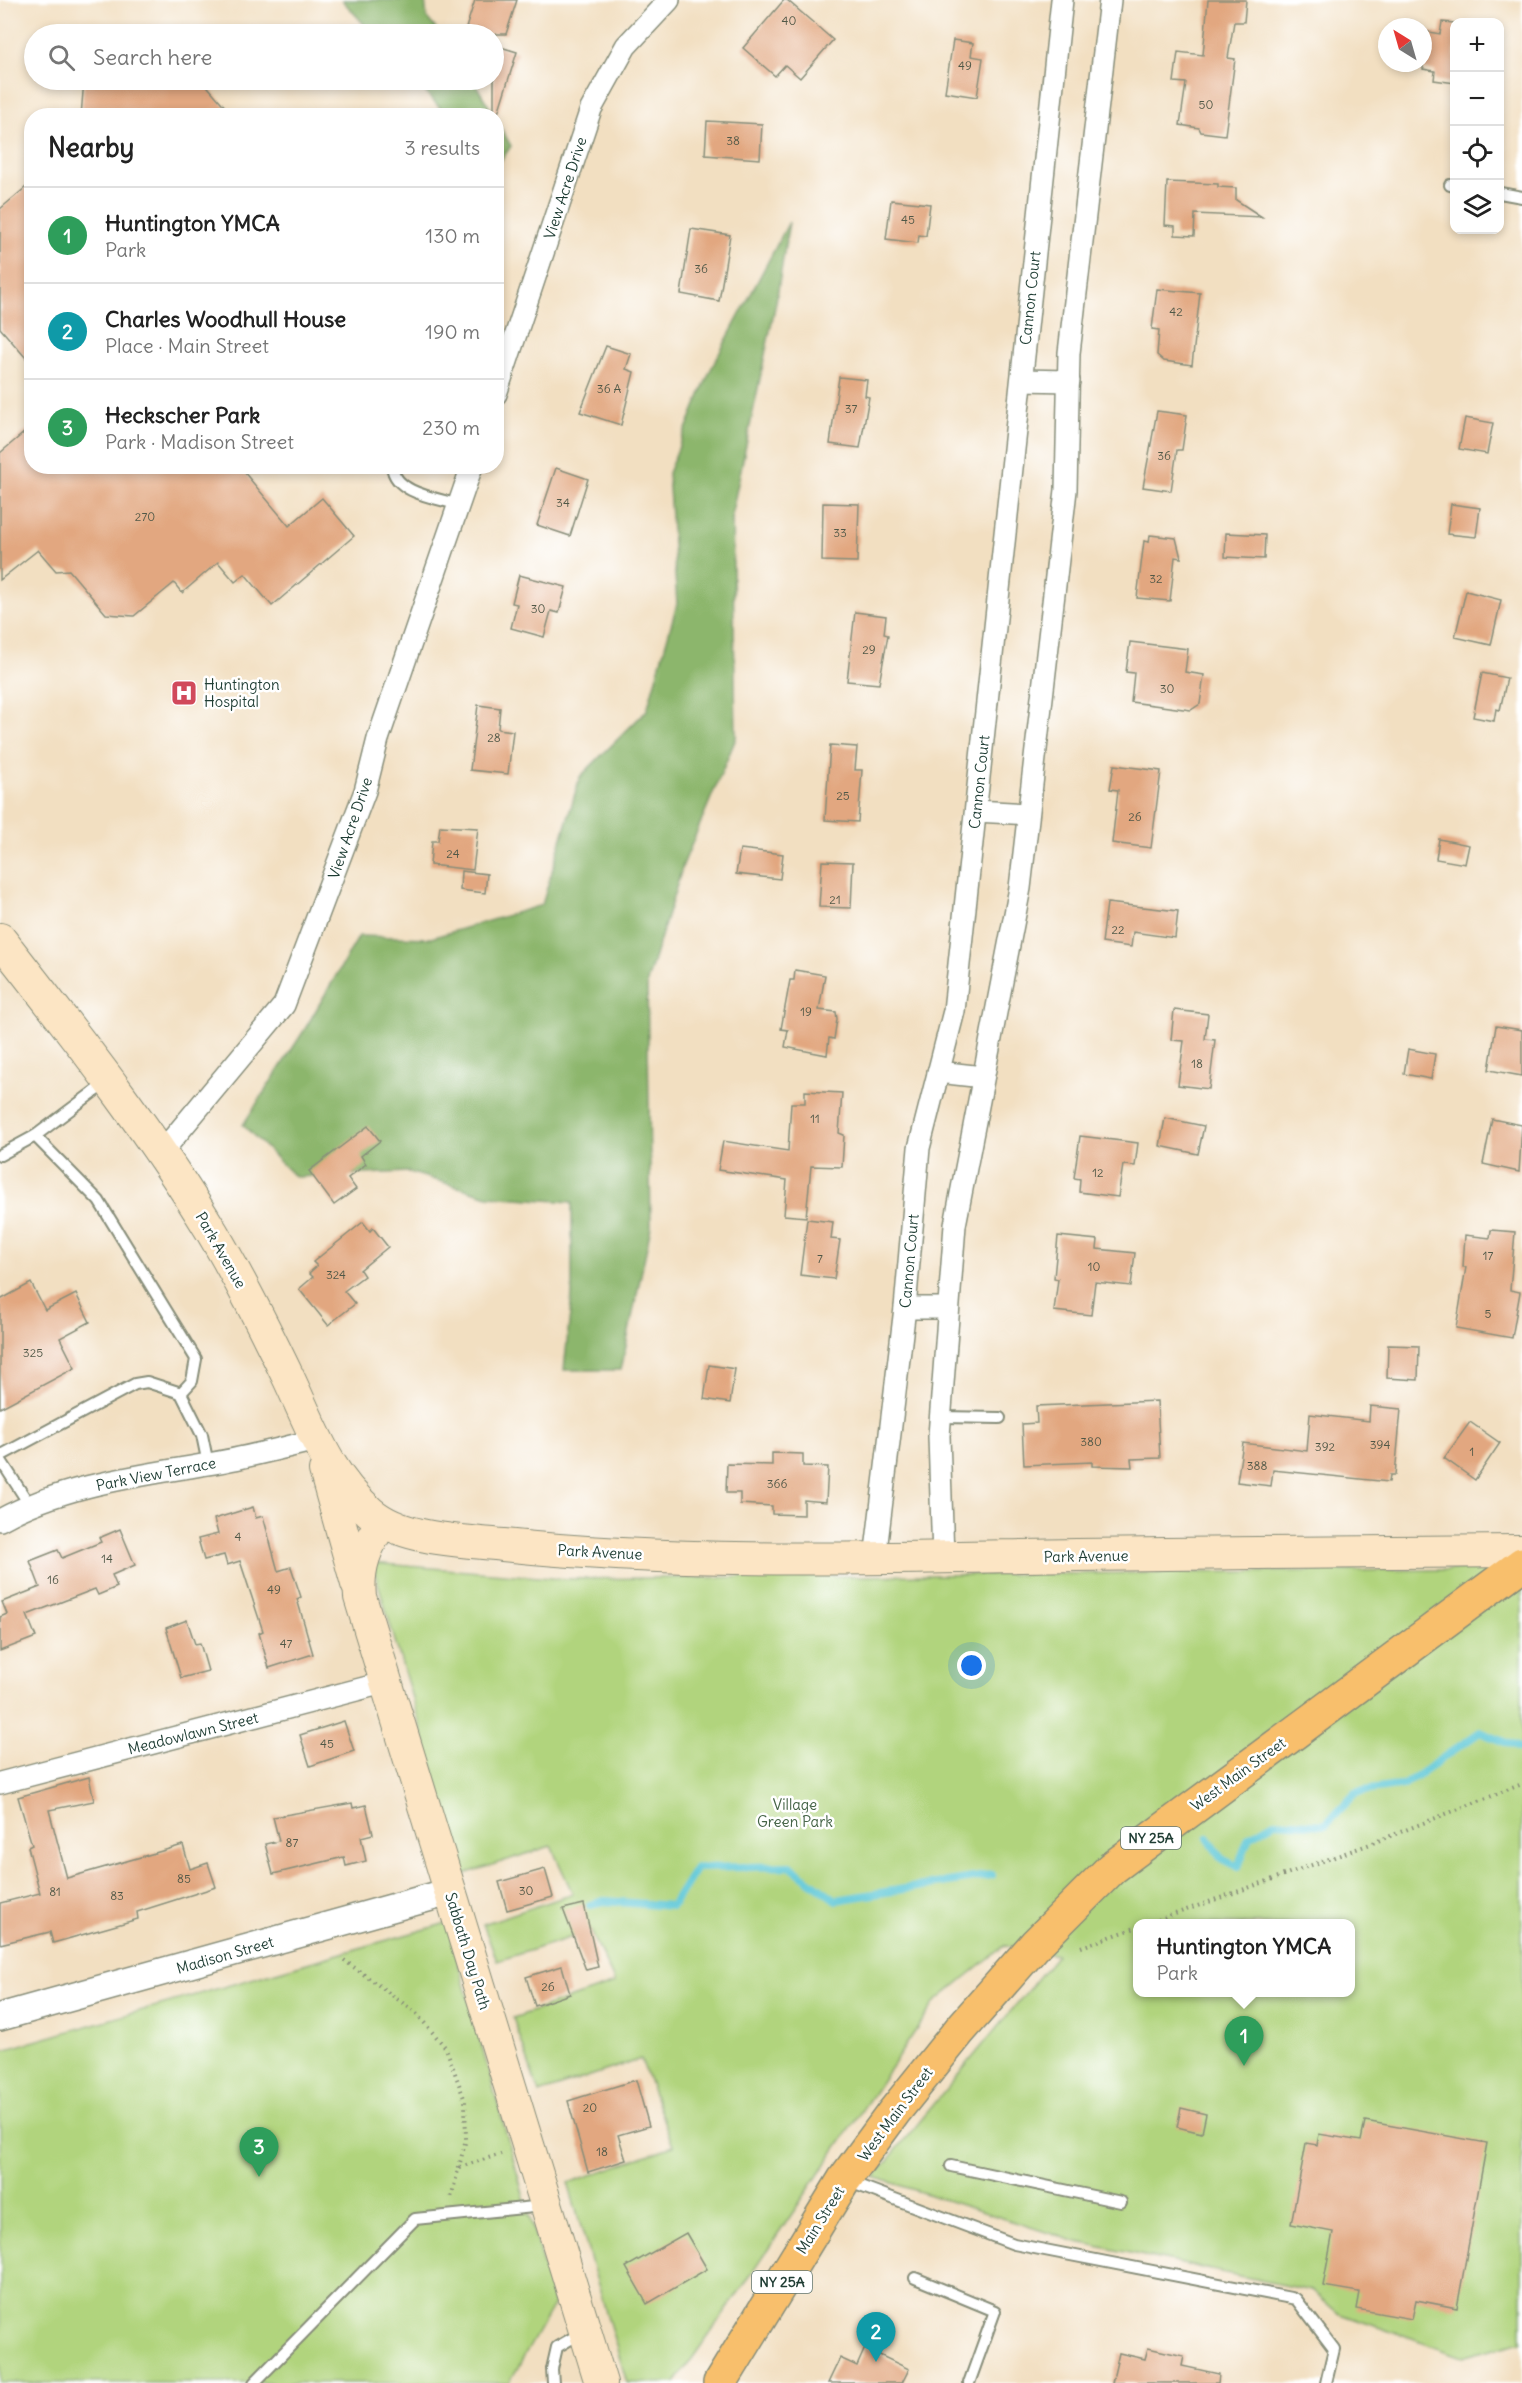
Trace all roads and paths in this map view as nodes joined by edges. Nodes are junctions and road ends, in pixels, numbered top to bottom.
1 (669, 0) edge
2 (1062, 0) edge
3 (1110, 0) edge
4 (1504, 194) edge
5 (1522, 197) edge
6 (504, 370) edge
7 (1022, 380) junction
8 (1069, 381) junction
9 (394, 474) edge
10 (470, 474) edge
11 (460, 505) junction
12 (976, 811) junction
13 (1028, 814) junction
14 (0, 939) edge
15 (938, 1072) junction
16 (983, 1077) junction
17 (110, 1080) junction
18 (35, 1136) junction
19 (160, 1153) junction
20 (0, 1155) edge
21 (905, 1308) junction
22 (948, 1308) junction
23 (181, 1392) junction
24 (941, 1417) junction
25 (1000, 1418) dead end
26 (317, 1440) junction
27 (0, 1457) edge
28 (208, 1464) junction
29 (29, 1504) junction
30 (0, 1520) edge
31 (382, 1522) junction
32 (1522, 1551) edge
33 (943, 1558) junction
34 (875, 1559) junction
35 (1522, 1564) edge
36 (360, 1597) junction
37 (387, 1682) junction
38 (0, 1783) edge
39 (1522, 1784) edge
40 (449, 1892) junction
41 (1158, 1919) edge
42 (1133, 1928) edge
43 (1081, 1947) dead end
44 (344, 1960) dead end
45 (0, 2017) edge
46 (502, 2154) dead end
47 (951, 2166) dead end
48 (459, 2167) junction
49 (844, 2180) junction
50 (1121, 2202) dead end
51 (547, 2206) junction
52 (446, 2216) junction
53 (915, 2278) dead end
54 (585, 2331) junction
55 (254, 2383) edge
56 (553, 2383) edge
57 (601, 2383) edge
58 (720, 2383) edge
59 (969, 2383) edge
60 (1326, 2383) edge

1 - 6 street, View Acre Drive
2 - 7 street, Cannon Court
3 - 8 street
4 - 5 lane
7 - 8 street
7 - 12 street, Cannon Court
8 - 13 street
9 - 11 lane
10 - 11 street, View Acre Drive
11 - 19 street, View Acre Drive
12 - 13 street
12 - 15 street, Cannon Court
13 - 16 street
14 - 17 main road, Park Avenue
15 - 16 street
15 - 21 street, Cannon Court
16 - 22 street
17 - 18 lane
17 - 19 main road, Park Avenue
18 - 20 lane
18 - 23 lane
19 - 26 main road, Park Avenue
21 - 22 street
21 - 34 street, Cannon Court
22 - 24 street
23 - 27 lane
23 - 28 lane
24 - 25 lane
24 - 33 street
26 - 28 street, Park View Terrace
26 - 31 main road, Park Avenue
26 - 36 main road
27 - 29 lane
28 - 29 street, Park View Terrace
29 - 30 street, Park View Terrace
31 - 34 main road, Park Avenue
31 - 36 main road, Sabbath Day Path
32 - 33 main road, Park Avenue
33 - 34 main road, Park Avenue
35 - 49 main road, West Main Street / NY 25A
36 - 37 main road, Sabbath Day Path
37 - 38 street, Meadowlawn Street
37 - 40 main road, Sabbath Day Path
39 - 41 path
40 - 45 street, Madison Street
40 - 51 main road, Sabbath Day Path
42 - 43 path
44 - 48 path
46 - 48 path
47 - 50 lane
48 - 52 path
49 - 58 main road, Main Street / NY 25A
49 - 60 lane
51 - 52 lane
51 - 54 main road, Sabbath Day Path
52 - 55 lane
53 - 59 lane
54 - 56 lane
54 - 57 main road, Sabbath Day Path

